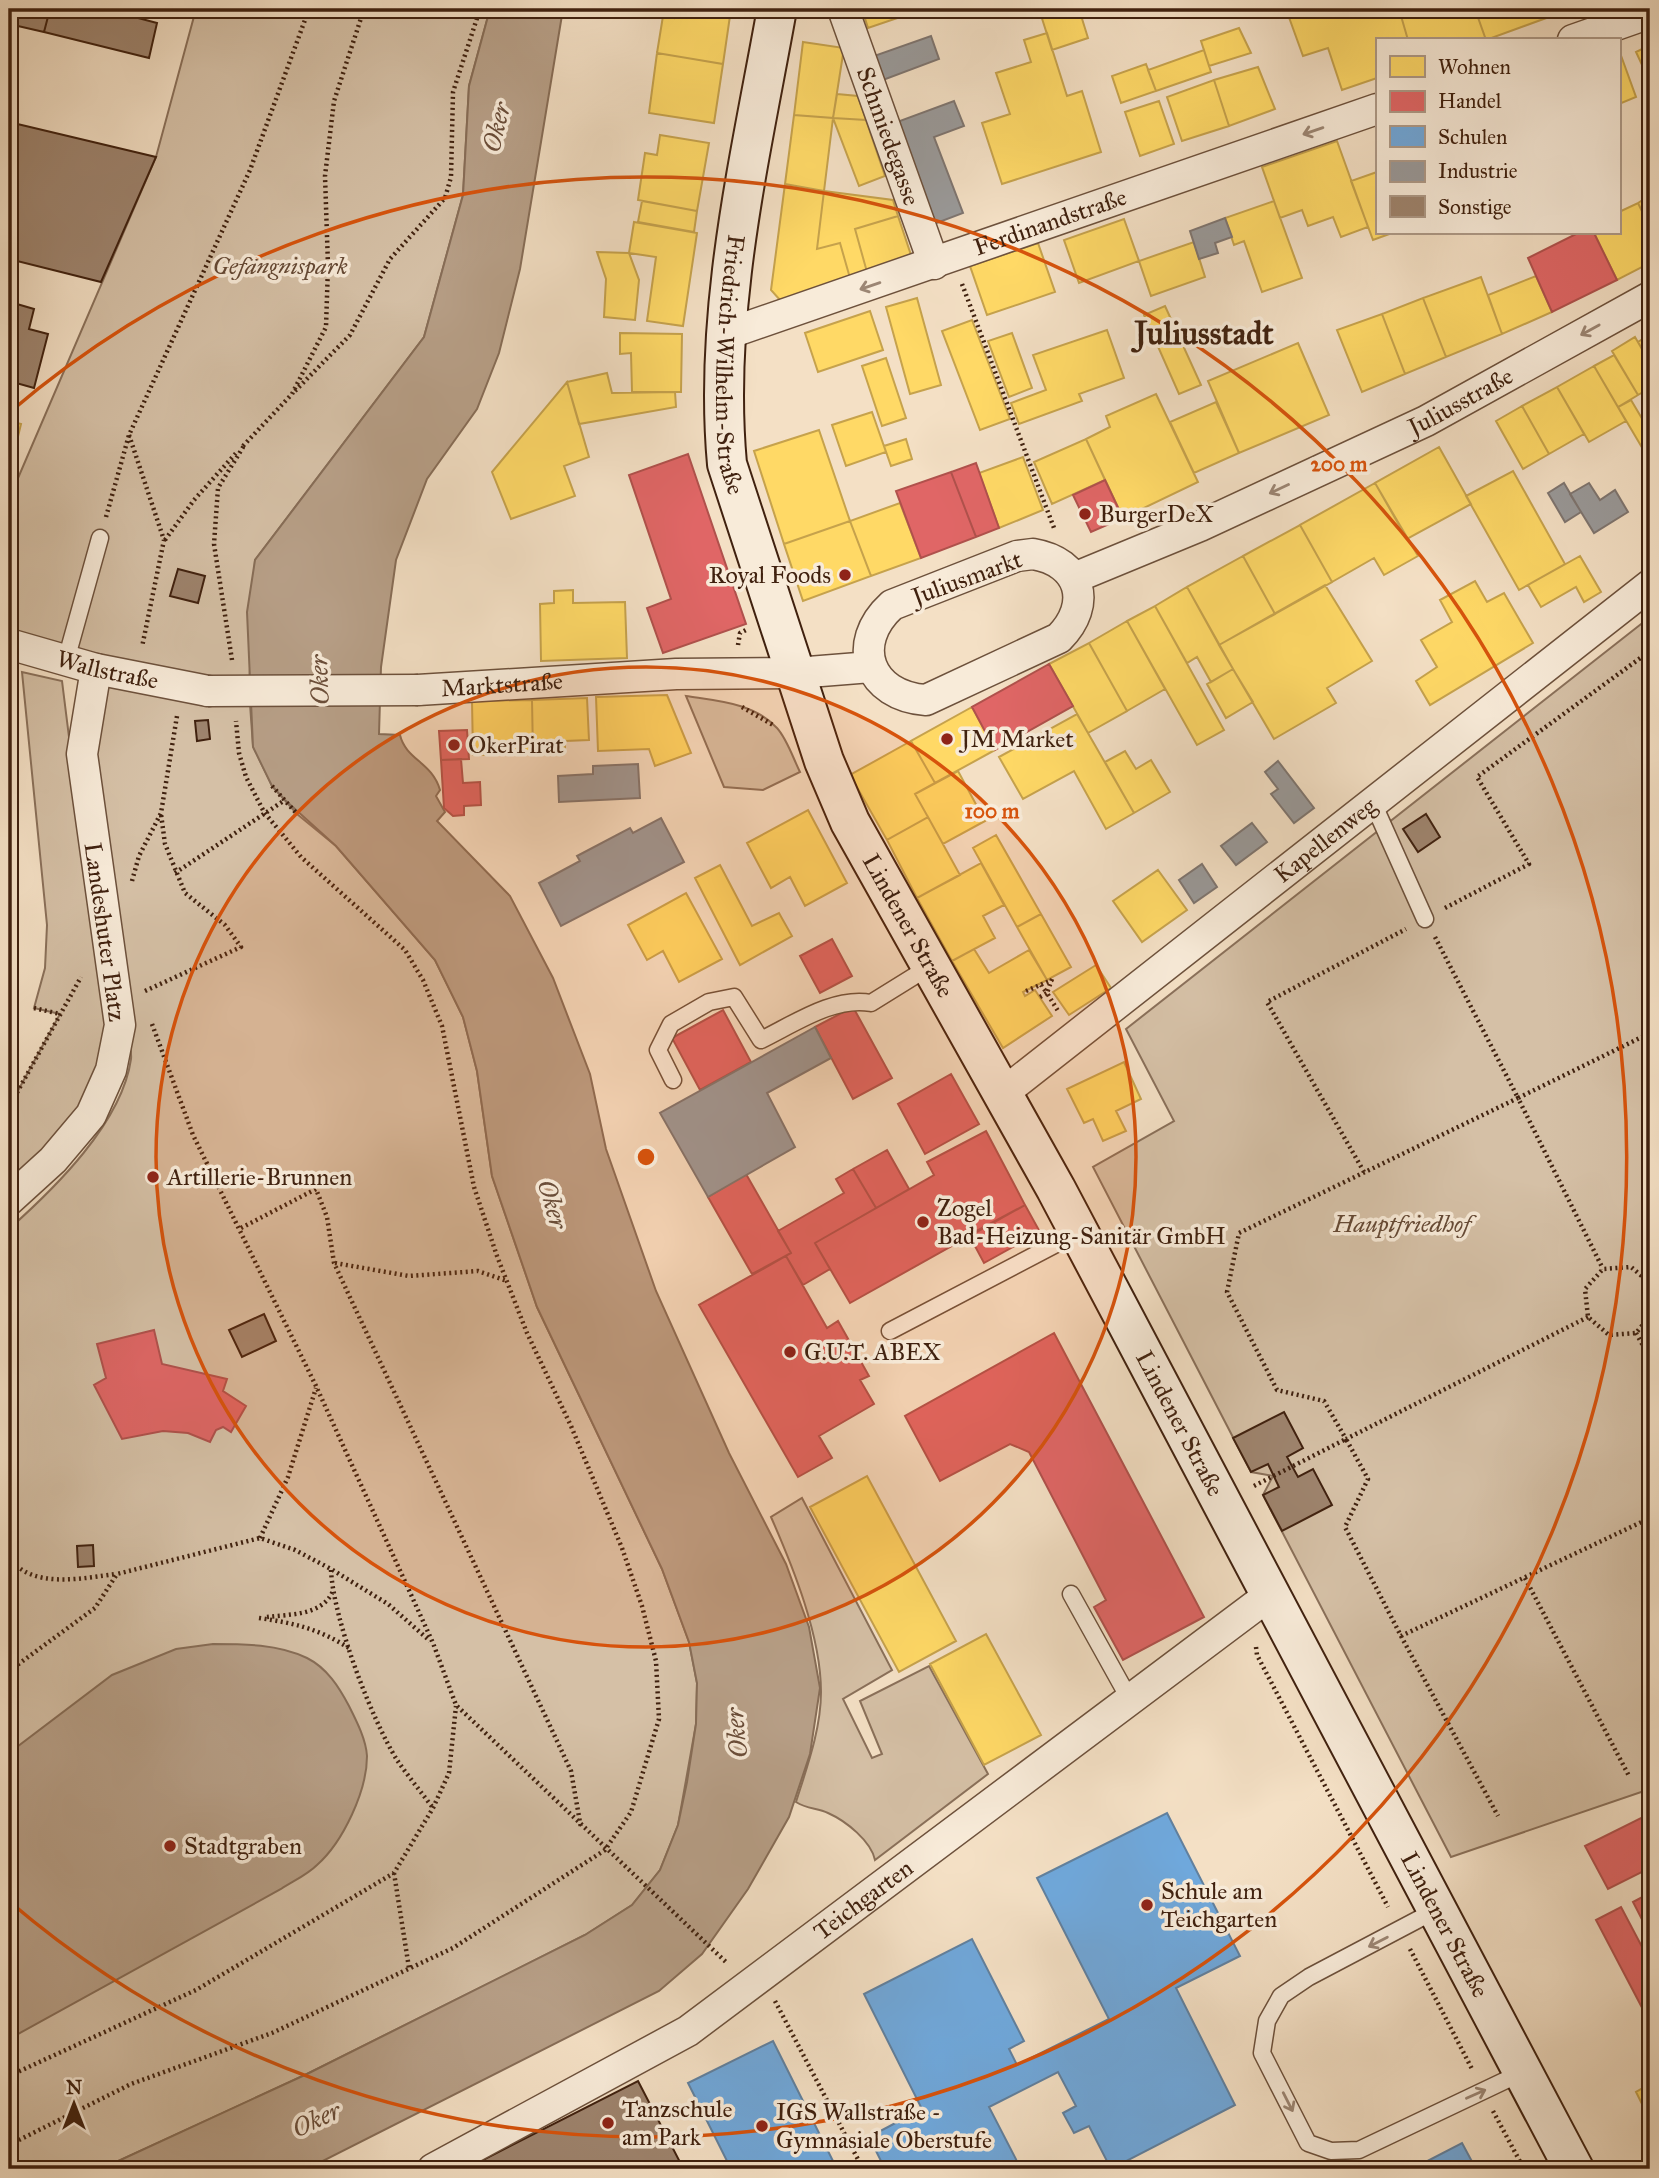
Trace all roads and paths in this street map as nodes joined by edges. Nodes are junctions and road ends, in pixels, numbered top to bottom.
1 (309, 9) edge
2 (364, 9) edge
3 (480, 9) edge
4 (777, 9) edge
5 (843, 9) edge
6 (1650, 13) edge
7 (1579, 38) edge
8 (1376, 109) edge
9 (943, 261) junction
10 (1650, 297) edge
11 (724, 335) junction
12 (292, 394) junction
13 (245, 444) junction
14 (100, 538) joint
15 (164, 540) dead end
16 (1074, 578) junction
17 (1650, 585) edge
18 (9, 644) edge
19 (1650, 651) edge
20 (66, 660) junction
21 (872, 667) junction
22 (96, 668) junction
23 (234, 671) dead end
24 (796, 673) junction
25 (208, 691) joint
26 (236, 725) dead end
27 (272, 786) dead end
28 (285, 800) junction
29 (1373, 803) junction
30 (264, 812) junction
31 (161, 813) dead end
32 (297, 814) dead end
33 (174, 873) junction
34 (1425, 919) junction
35 (107, 949) junction
36 (929, 967) junction
37 (1041, 985) junction
38 (1026, 991) dead end
39 (129, 993) junction
40 (1047, 993) junction
41 (1040, 997) dead end
42 (34, 1008) dead end
43 (60, 1014) junction
44 (1063, 1021) dead end
45 (1650, 1033) edge
46 (673, 1080) dead end
47 (1002, 1094) junction
48 (1518, 1098) junction
49 (9, 1107) edge
50 (1364, 1172) junction
51 (9, 1200) edge
52 (241, 1228) junction
53 (1079, 1232) junction
54 (334, 1263) junction
55 (1603, 1269) junction
56 (507, 1281) junction
57 (1650, 1283) edge
58 (1650, 1316) edge
59 (1588, 1317) junction
60 (890, 1331) dead end
61 (1636, 1332) junction
62 (1650, 1358) edge
63 (316, 1387) junction
64 (1346, 1439) junction
65 (1224, 1502) junction
66 (1650, 1518) edge
67 (260, 1538) junction
68 (10, 1560) edge
69 (331, 1569) junction
70 (117, 1574) junction
71 (1525, 1578) junction
72 (333, 1591) junction
73 (1071, 1594) dead end
74 (1261, 1601) junction
75 (1401, 1636) junction
76 (433, 1643) junction
77 (349, 1648) junction
78 (9, 1649) edge
79 (9, 1671) edge
80 (1130, 1700) junction
81 (456, 1705) junction
82 (1629, 1776) dead end
83 (433, 1808) junction
84 (1498, 1816) dead end
85 (582, 1828) junction
86 (605, 1850) junction
87 (394, 1873) junction
88 (1438, 1909) junction
89 (1400, 1930) junction
90 (409, 1968) junction
91 (749, 1974) junction
92 (1524, 2072) junction
93 (9, 2076) edge
94 (1483, 2091) junction
95 (9, 2145) edge
96 (433, 2169) edge
97 (863, 2169) edge
98 (1524, 2169) edge
99 (1574, 2169) edge

1 - 14 path
2 - 12 path
3 - 12 path
4 - 11 main road, Friedrich-Wilhelm-Straße
5 - 9 street, Schmiedegasse
6 - 7 street
8 -> 9 street, Ferdinandstraße
9 -> 11 street, Ferdinandstraße
9 - 16 path
10 -> 16 street, Juliusstraße
11 - 24 main road, Friedrich-Wilhelm-Straße
12 - 13 path
13 - 15 path
13 - 23 path
14 - 20 lane
16 - 21 street, Juliusmarkt
16 - 21 street
17 - 29 street, Kapellenweg
18 - 20 street, Wallstraße
19 - 34 path
20 - 22 street, Wallstraße
21 - 24 street
22 - 25 street, Wallstraße
22 - 35 street, Landeshuter Platz
24 - 25 street, Marktstraße, bridge
24 - 36 main road, Lindener Straße
26 - 30 path
27 - 28 path
28 - 30 path
28 - 32 path
29 - 34 lane
29 - 47 street, Kapellenweg
30 - 33 path
30 - 56 path
31 - 33 path
33 - 39 path
34 - 48 path
34 - 50 path
35 - 39 street, Landeshuter Platz
35 - 43 path
36 - 46 lane
36 - 47 main road, Lindener Straße
37 - 38 path
37 - 40 path
37 - 40 path
39 - 51 street, Landeshuter Platz
39 - 52 path
40 - 41 path
40 - 44 path
42 - 43 path
43 - 49 path
45 - 48 path
47 - 53 main road, Lindener Straße
48 - 50 path
48 - 55 path
50 - 64 path
52 - 54 path
52 - 63 path
53 - 60 lane
53 - 65 main road, Lindener Straße
54 - 56 path
54 - 85 path
55 - 57 path
55 - 59 path
56 - 86 path
58 - 61 path
59 - 61 path
59 - 64 path
61 - 62 path
63 - 67 path
63 - 76 path
64 - 65 path
64 - 75 path
65 - 74 main road, Lindener Straße
66 - 71 path
67 - 69 path
67 - 70 path
68 - 70 path
68 - 78 path
69 - 72 path
69 - 76 path
70 - 79 path
71 - 75 path
71 - 82 path
72 - 77 path
72 - 77 path
73 - 80 lane
74 - 80 street, Teichgarten
74 - 88 main road, Lindener Straße
74 - 89 path
75 - 84 path
76 - 81 path
77 - 83 path
80 - 91 street, Teichgarten
81 - 83 path
81 - 85 path
83 - 87 path
85 - 86 path
86 - 90 path
86 - 91 path
87 - 90 path
87 - 93 path
88 - 89 lane
88 - 92 main road, Lindener Straße
89 - 94 path
89 -> 94 lane
90 - 95 path
91 - 96 street, Teichgarten
91 - 97 path
92 - 94 lane
92 - 99 main road, Lindener Straße
94 - 98 path

